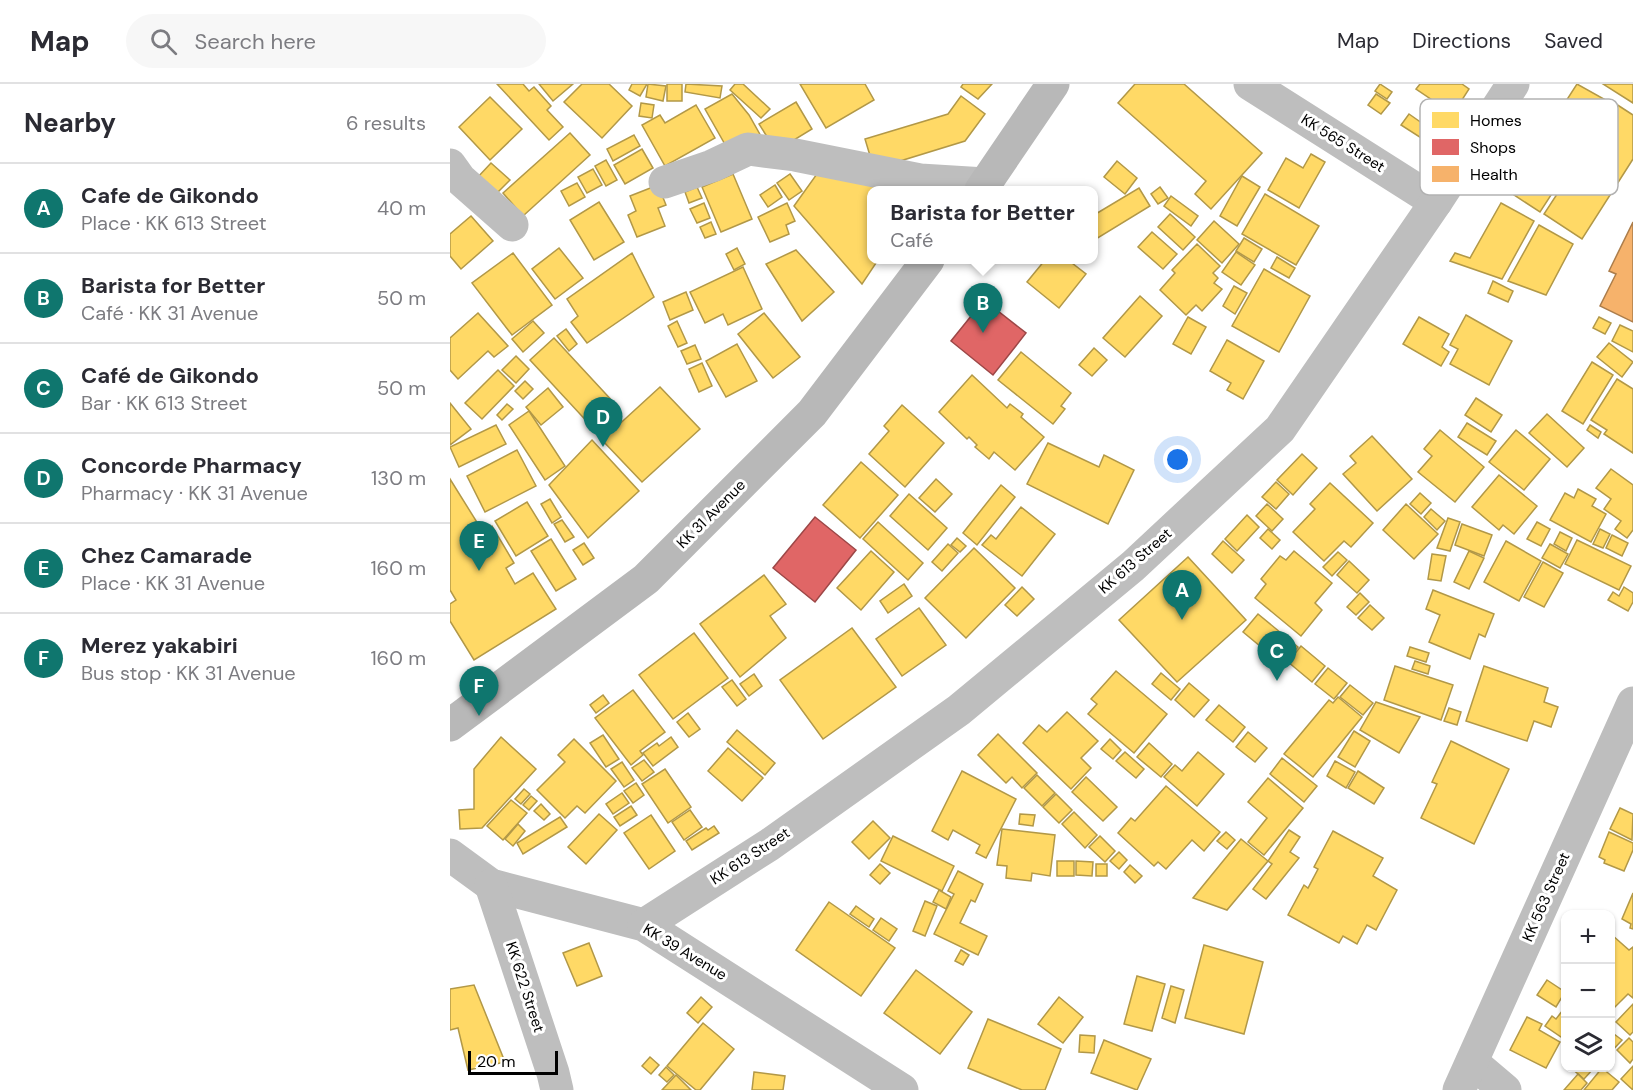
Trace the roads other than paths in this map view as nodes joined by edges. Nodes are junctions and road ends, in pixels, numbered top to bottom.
1 (1053, 84) edge
2 (1250, 84) edge
3 (1513, 84) edge
4 (1503, 99) edge
5 (450, 165) edge
6 (665, 182) dead end
7 (974, 186) edge
8 (984, 186) edge
9 (1420, 192) edge
10 (1425, 195) edge
11 (1441, 195) edge
12 (1436, 202) junction
13 (512, 225) dead end
14 (925, 264) edge
15 (1633, 704) edge
16 (450, 725) edge
17 (450, 855) edge
18 (491, 885) junction
19 (644, 925) junction
20 (1465, 1076) edge
21 (557, 1090) edge
22 (902, 1090) edge
23 (1505, 1090) edge

1 - 8 main road
2 - 9 street, KK 565 Street
3 - 4 street, KK 613 Street
5 - 13 street
6 - 7 street
10 - 12 street, KK 565 Street
11 - 12 street, KK 613 Street
12 - 19 street, KK 613 Street
14 - 16 main road, KK 31 Avenue
15 - 20 street, KK 563 Street
17 - 18 street, KK 39 Avenue
18 - 19 street, KK 39 Avenue
18 - 21 street, KK 622 Street
19 - 22 street, KK 39 Avenue
20 - 23 street

